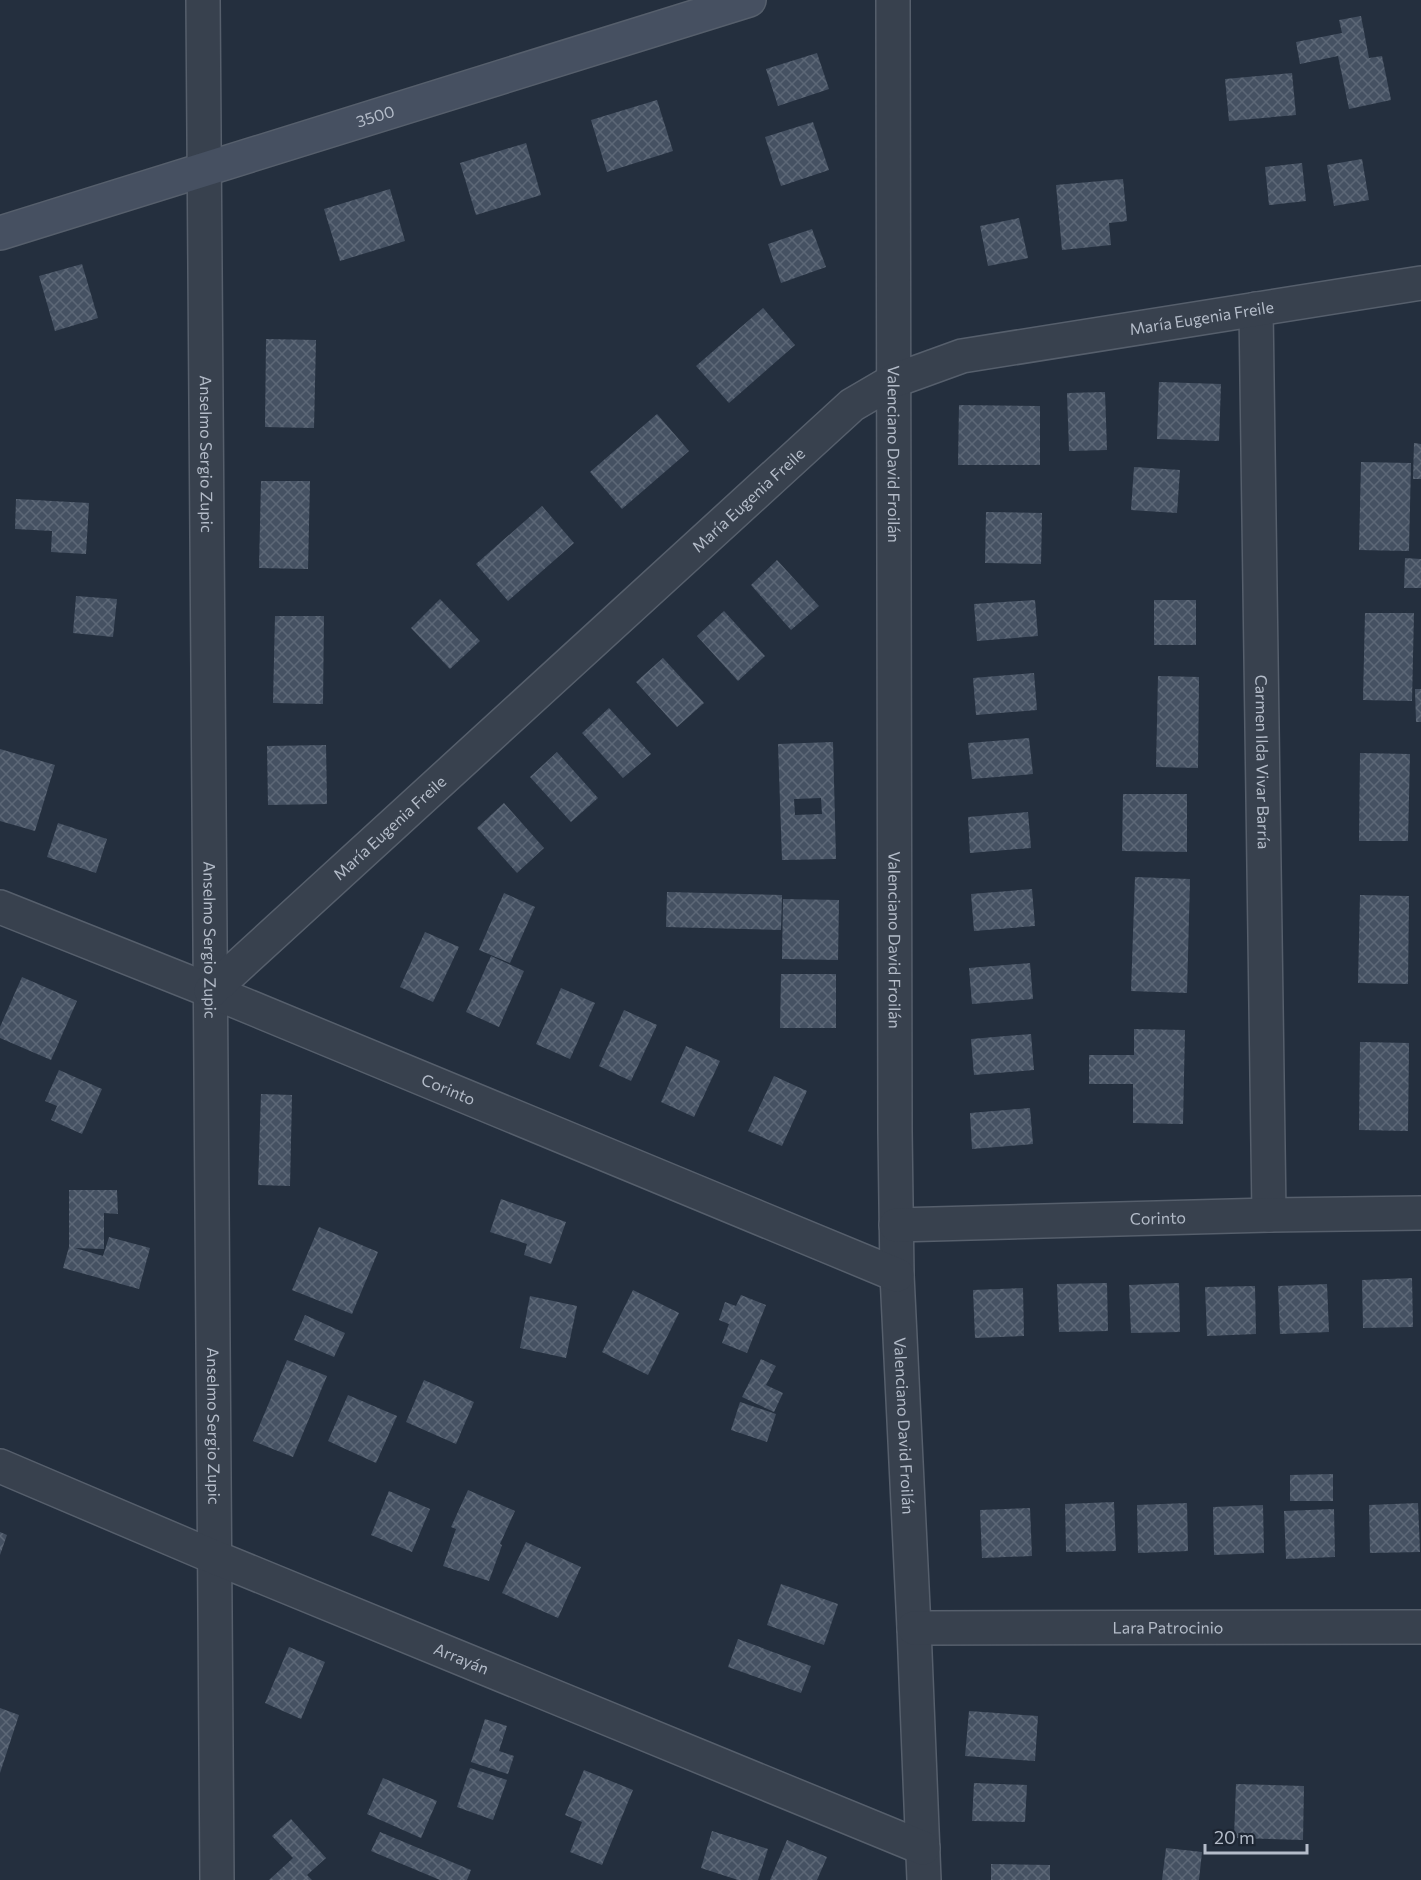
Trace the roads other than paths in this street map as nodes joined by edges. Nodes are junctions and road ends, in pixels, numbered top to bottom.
1 (202, 0) edge
2 (749, 0) edge
3 (893, 0) edge
4 (204, 169) junction
5 (0, 233) edge
6 (1421, 283) edge
7 (1256, 309) junction
8 (893, 381) junction
9 (0, 907) edge
10 (211, 991) junction
11 (1421, 1213) edge
12 (1269, 1215) junction
13 (896, 1226) junction
14 (897, 1275) junction
15 (0, 1466) edge
16 (214, 1557) junction
17 (1421, 1627) edge
18 (914, 1628) junction
19 (923, 1864) edge
20 (217, 1880) edge

1 - 4 street, Anselmo Sergio Zupic
2 - 4 street, 3500
3 - 8 street, Valenciano David Froilán
4 - 5 street, 3500
4 - 10 street, Anselmo Sergio Zupic
6 - 7 street, María Eugenia Freile
7 - 8 street, María Eugenia Freile
7 - 12 street, Carmen Ilda Vivar Barría
8 - 10 street, María Eugenia Freile
8 - 13 street, Valenciano David Froilán
9 - 10 street, Corinto
10 - 14 street, Corinto
10 - 16 street, Anselmo Sergio Zupic
11 - 12 street, Corinto
12 - 13 street, Corinto
13 - 14 street, Valenciano David Froilán
14 - 18 street, Valenciano David Froilán
15 - 16 street, Arrayán
16 - 19 street, Arrayán
16 - 20 street, Anselmo Sergio Zupic
17 - 18 street, Lara Patrocinio
18 - 19 street, Valenciano David Froilán

